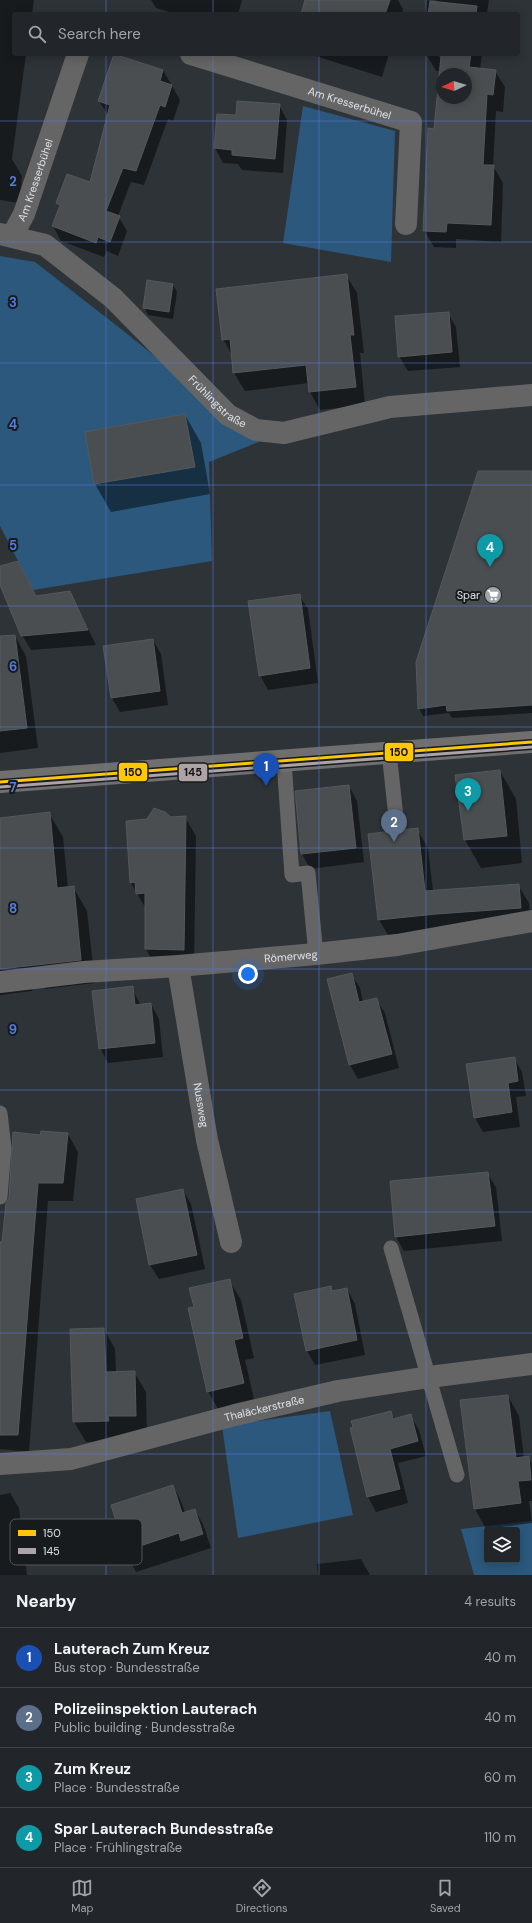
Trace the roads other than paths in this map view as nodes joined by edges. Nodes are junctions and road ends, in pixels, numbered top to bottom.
1 (77, 56) edge
2 (197, 56) edge
3 (406, 224) dead end
4 (6, 235) edge
5 (532, 395) edge
6 (532, 742) edge
7 (389, 752) junction
8 (284, 760) junction
9 (0, 782) edge
10 (396, 817) dead end
11 (532, 921) edge
12 (316, 954) junction
13 (178, 966) junction
14 (0, 982) edge
15 (0, 1113) edge
16 (0, 1197) edge
17 (231, 1242) dead end
18 (391, 1248) dead end
19 (532, 1364) edge
20 (429, 1377) junction
21 (0, 1464) edge
22 (457, 1475) dead end

1 - 4 street, Am Kresserbühel
2 - 3 street, Am Kresserbühel
4 - 5 street, Frühlingstraße
6 - 7 main road
7 - 8 main road
7 - 10 lane
8 - 9 main road
8 - 12 lane
11 - 12 street, Römerweg
12 - 13 street, Römerweg
13 - 14 street, Römerweg
13 - 17 street, Nussweg
15 - 16 lane
18 - 20 lane
19 - 20 street, Thaläckerstraße
20 - 21 street, Thaläckerstraße
20 - 22 lane

